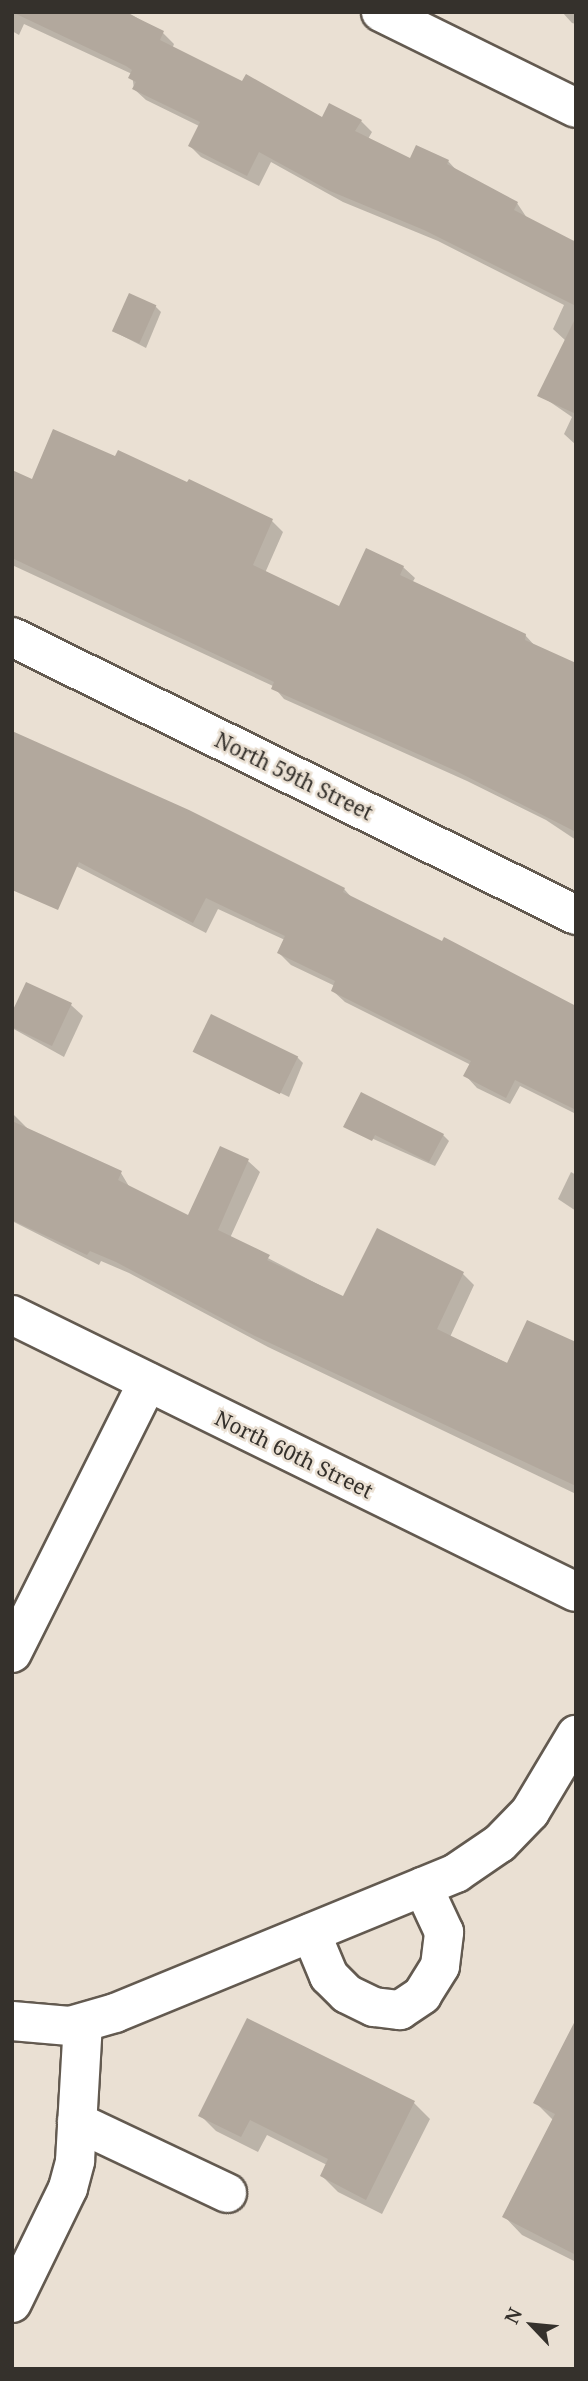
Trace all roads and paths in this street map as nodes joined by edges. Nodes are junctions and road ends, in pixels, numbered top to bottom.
1 (381, 12) edge
2 (576, 108) edge
3 (12, 637) edge
4 (576, 915) edge
5 (12, 1315) edge
6 (148, 1382) junction
7 (576, 1592) edge
8 (12, 1653) edge
9 (576, 1735) edge
10 (423, 1887) junction
11 (311, 1933) junction
12 (12, 2021) edge
13 (83, 2023) junction
14 (77, 2122) junction
15 (227, 2193) dead end
16 (12, 2303) edge

1 - 2 street
3 - 4 street, North 59th Street
5 - 6 street, North 60th Street
6 - 7 street, North 60th Street
6 - 8 street
9 - 10 street
10 - 11 street
10 - 11 street
11 - 13 street
12 - 13 street
13 - 14 street
14 - 15 street
14 - 16 street

